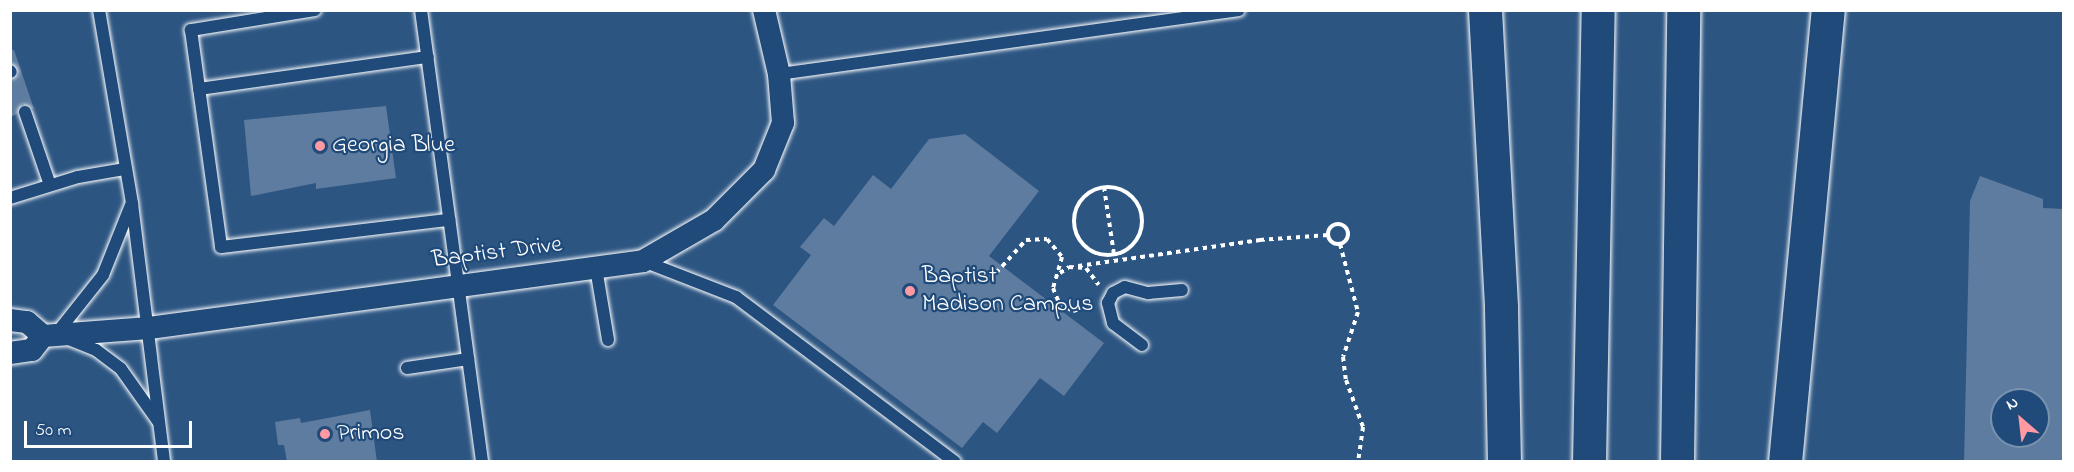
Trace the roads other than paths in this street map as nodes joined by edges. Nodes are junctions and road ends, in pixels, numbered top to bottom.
1 (99, 10) edge
2 (315, 10) edge
3 (420, 10) edge
4 (764, 10) edge
5 (1239, 10) edge
6 (1485, 10) edge
7 (1598, 10) edge
8 (1683, 10) edge
9 (1828, 10) edge
10 (428, 57) junction
11 (779, 75) junction
12 (199, 89) junction
13 (25, 112) dead end
14 (125, 169) junction
15 (50, 185) junction
16 (10, 198) edge
17 (132, 204) junction
18 (449, 220) junction
19 (642, 261) junction
20 (596, 268) junction
21 (457, 284) junction
22 (1182, 290) dead end
23 (10, 320) edge
24 (149, 328) junction
25 (49, 335) junction
26 (608, 339) dead end
27 (1142, 345) dead end
28 (10, 353) edge
29 (468, 359) junction
30 (407, 368) dead end
31 (160, 423) junction
32 (164, 462) edge
33 (482, 462) edge
34 (955, 462) edge
35 (1504, 462) edge
36 (1589, 462) edge
37 (1677, 462) edge
38 (1785, 462) edge

1 - 14 lane
2 - 12 lane
3 - 10 lane
4 - 11 street, Baptist Drive
5 - 11 lane
6 - 35 highway
7 - 36 highway
8 - 37 highway
9 - 38 highway
10 - 12 lane
10 - 18 lane
11 - 19 street, Baptist Drive
12 - 18 lane
13 - 15 lane
14 - 15 lane
14 - 17 lane
15 - 16 lane
17 - 24 lane
17 - 25 lane
18 - 21 lane
19 - 20 street, Baptist Drive
19 - 34 lane
20 - 21 street, Baptist Drive
20 - 26 lane
21 - 24 street, Baptist Drive
21 - 29 lane
22 - 27 lane
23 - 25 street
24 - 25 street, Baptist Drive
24 - 31 lane
25 - 28 street
25 - 31 lane
29 - 30 lane
29 - 33 lane
31 - 32 lane

